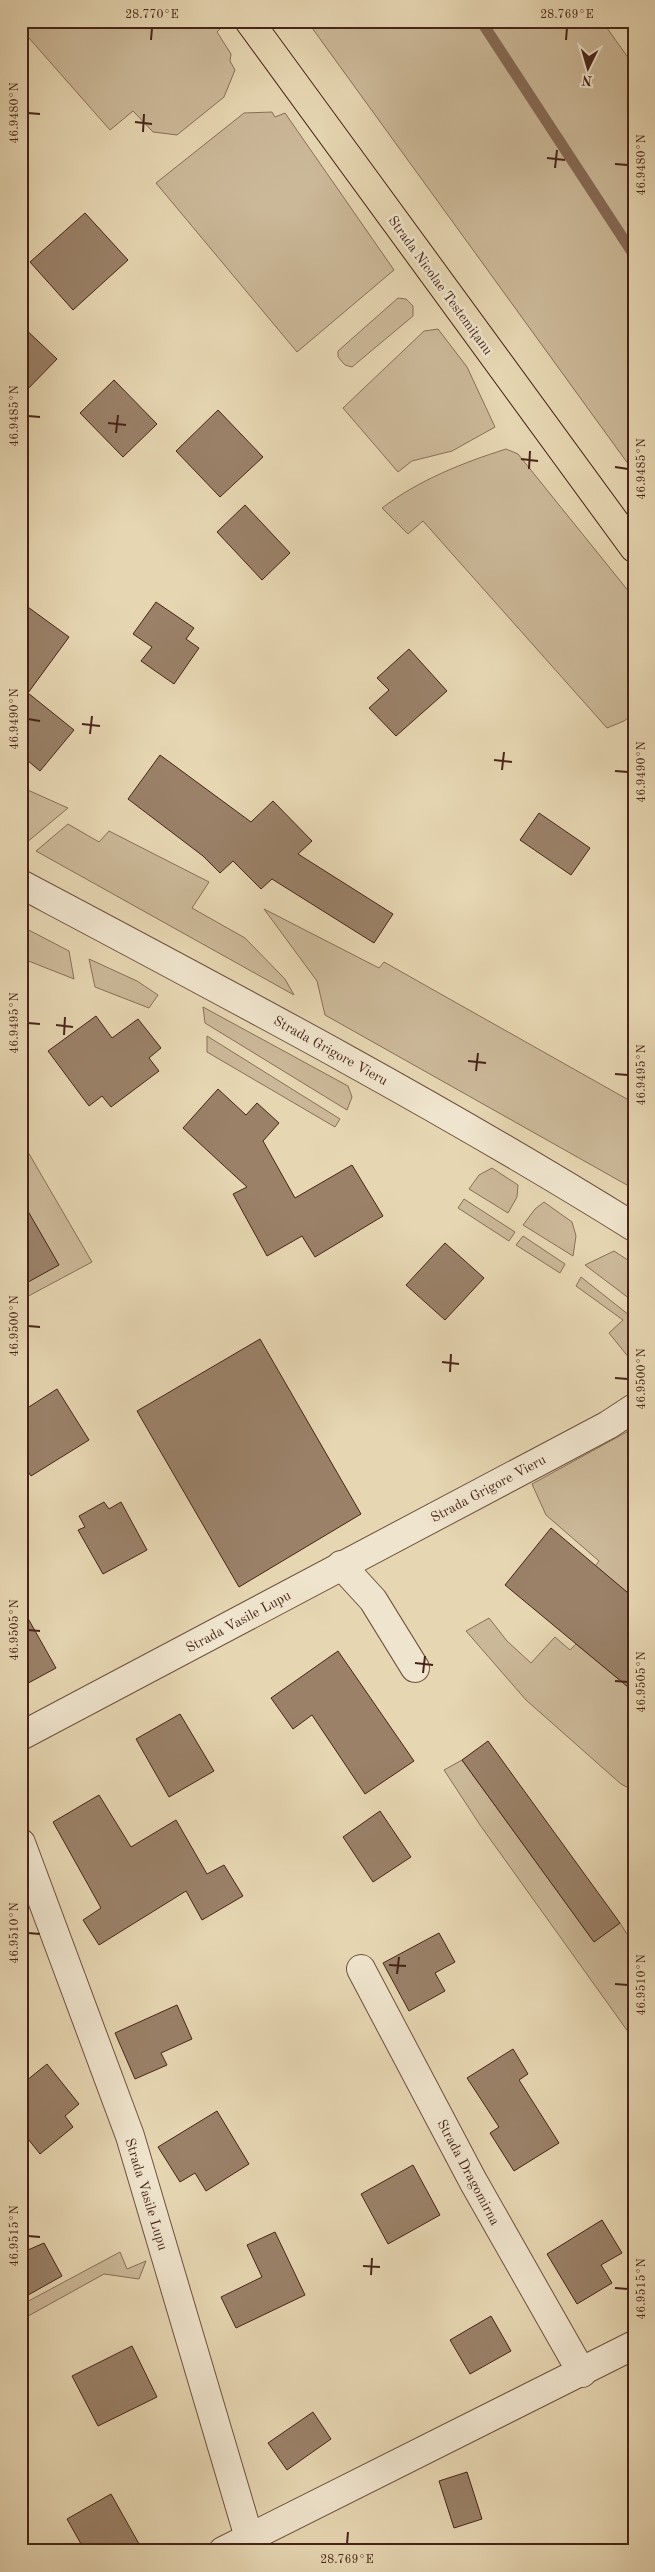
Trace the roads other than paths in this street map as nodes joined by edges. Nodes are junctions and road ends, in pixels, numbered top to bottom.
1 (249, 21) edge
2 (634, 548) edge
3 (21, 884) edge
4 (634, 1227) edge
5 (634, 1408) edge
6 (341, 1565) junction
7 (416, 1668) dead end
8 (21, 1736) edge
9 (21, 1843) edge
10 (361, 1969) dead end
11 (634, 2345) edge
12 (582, 2373) junction
13 (251, 2544) edge
14 (222, 2551) edge

1 - 2 main road, Strada Nicolae Testemițanu
3 - 4 street, Strada Grigore Vieru
5 - 6 street, Strada Grigore Vieru
6 - 7 street
6 - 8 street, Strada Vasile Lupu
9 - 13 street, Strada Vasile Lupu
10 - 12 street, Strada Dragomirna
11 - 12 street
12 - 13 street
13 - 14 street

